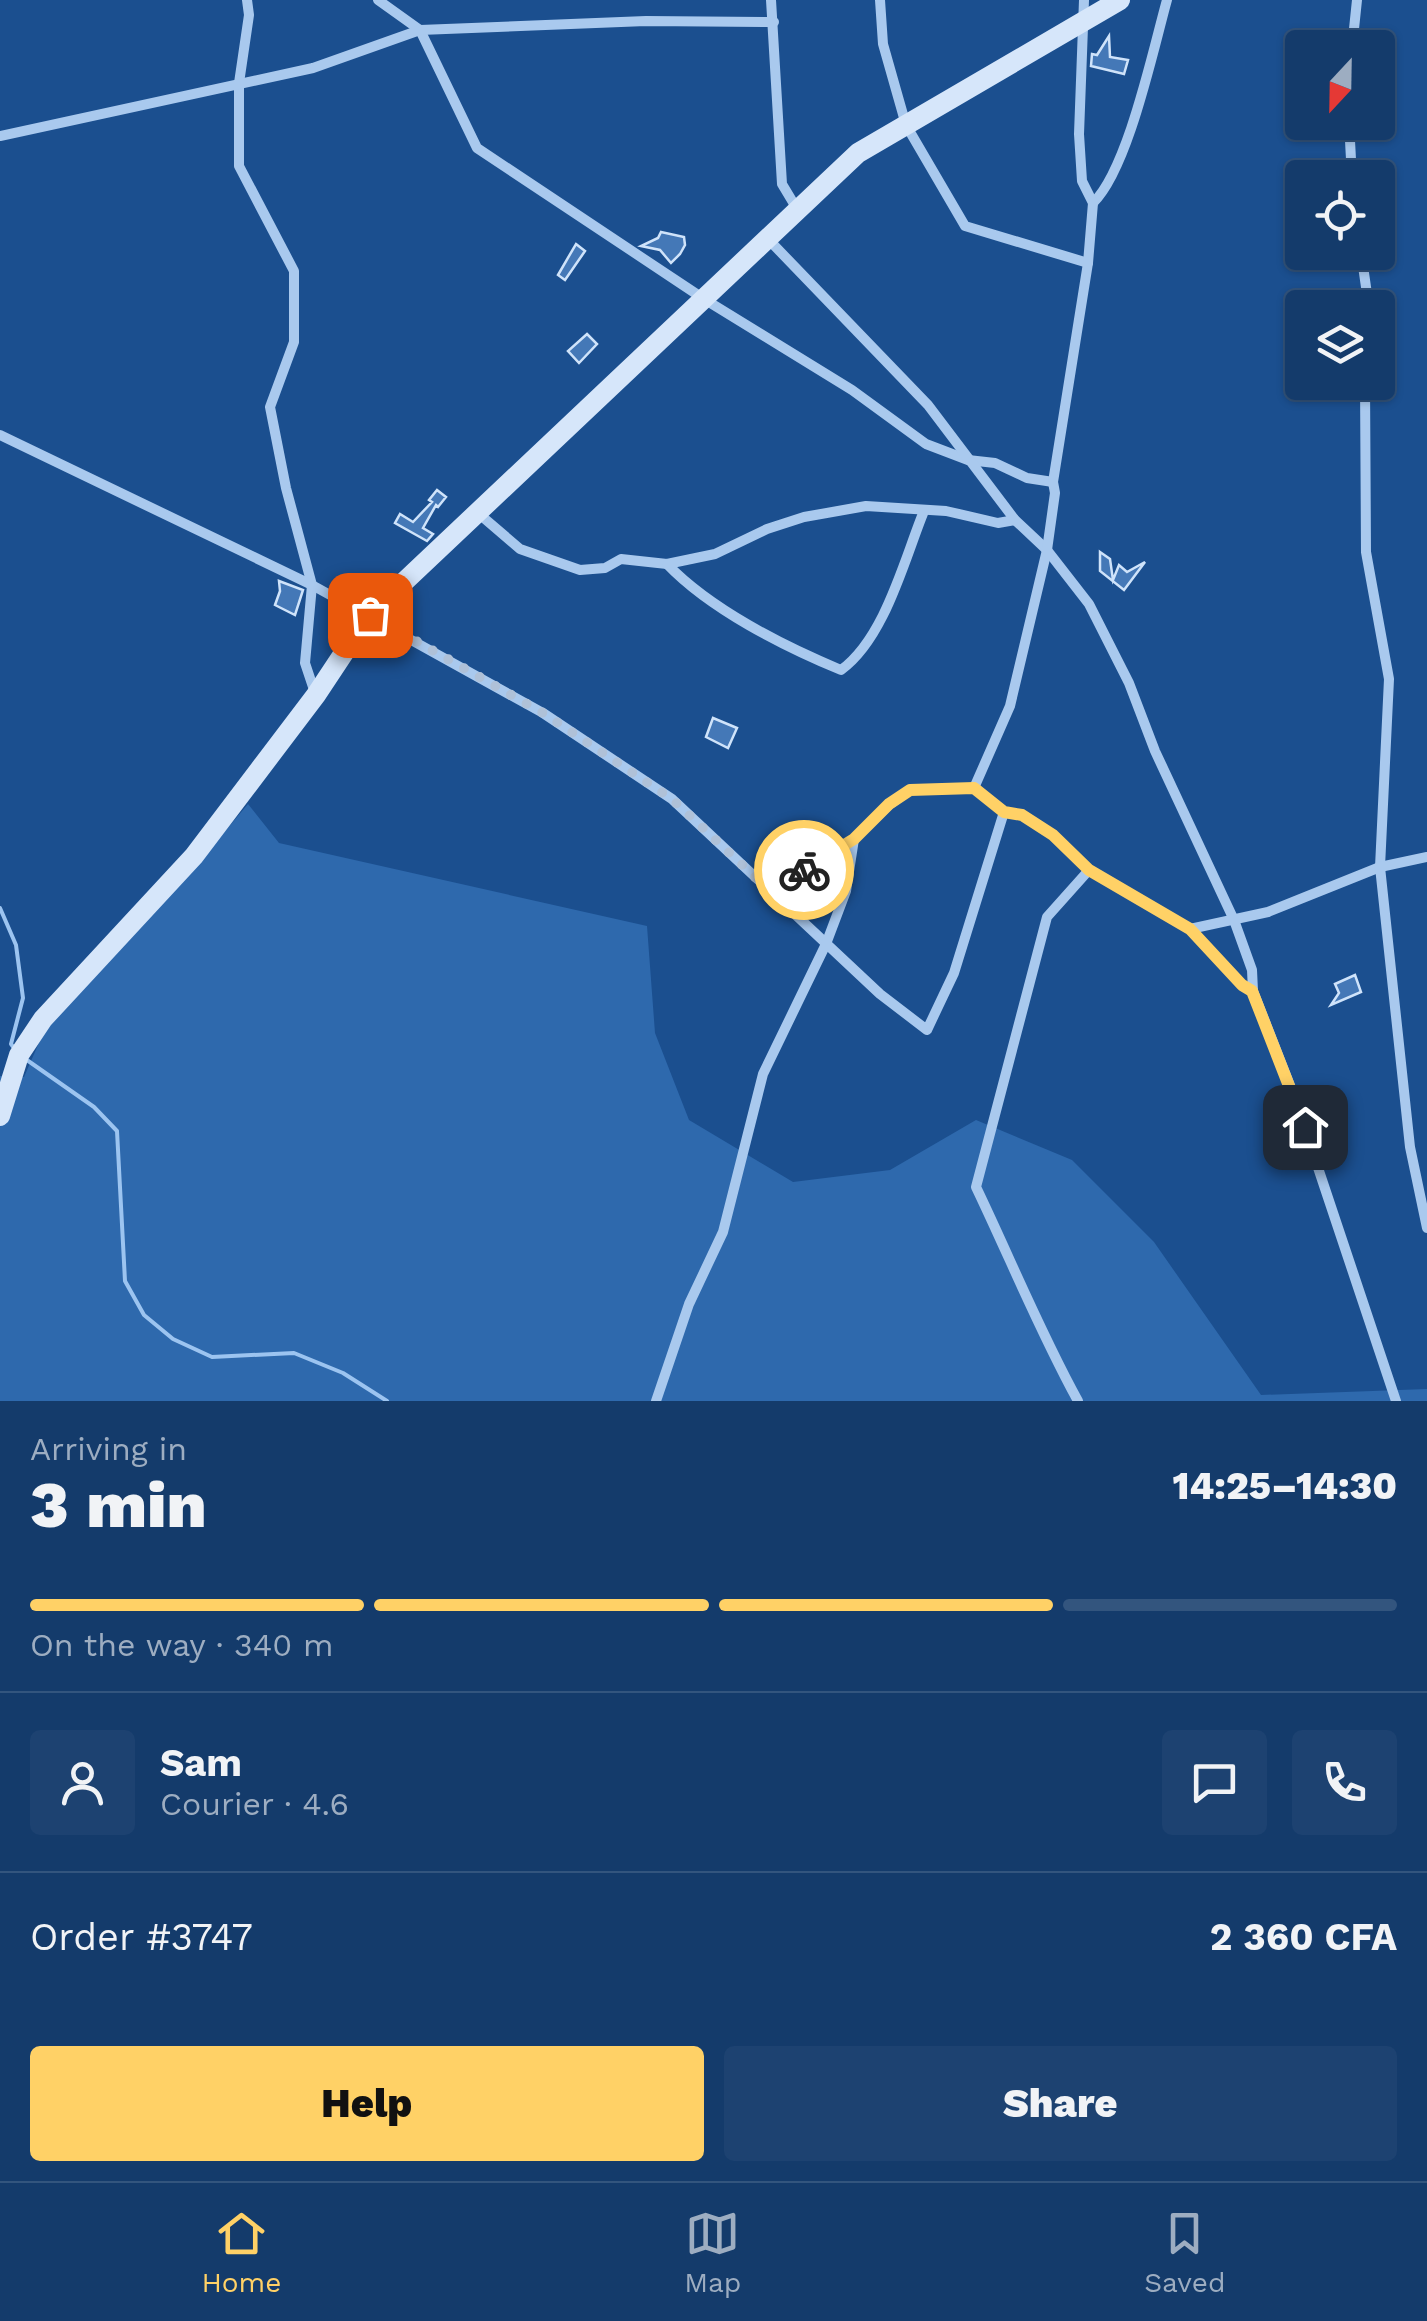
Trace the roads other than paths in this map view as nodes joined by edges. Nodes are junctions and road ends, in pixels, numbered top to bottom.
1 (247, 0) edge
2 (378, 0) edge
3 (771, 0) edge
4 (880, 0) edge
5 (1084, 0) edge
6 (1120, 0) edge
7 (1167, 0) edge
8 (1357, 0) edge
9 (774, 22) junction
10 (1082, 22) junction
11 (420, 30) junction
12 (1354, 30) edge
13 (239, 83) junction
14 (906, 125) junction
15 (0, 136) edge
16 (1094, 203) junction
17 (798, 210) junction
18 (768, 238) junction
19 (1088, 263) junction
20 (704, 299) junction
21 (1365, 400) edge
22 (0, 435) edge
23 (968, 460) junction
24 (1052, 482) junction
25 (924, 511) junction
26 (478, 512) junction
27 (1015, 520) junction
28 (1046, 550) junction
29 (668, 564) junction
30 (312, 585) junction
31 (370, 615) junction
32 (316, 695) junction
33 (974, 788) junction
34 (1004, 812) junction
35 (854, 839) junction
36 (1427, 857) edge
37 (1380, 868) junction
38 (1089, 870) junction
39 (770, 891) junction
40 (1234, 920) junction
41 (1190, 929) junction
42 (826, 944) junction
43 (1252, 991) junction
44 (0, 1116) edge
45 (1427, 1228) edge
46 (656, 1401) edge
47 (1078, 1401) edge
48 (1396, 1401) edge

1 - 13 street
2 - 11 street
3 - 9 street
4 - 14 street
5 - 10 street
6 - 10 main road
7 - 16 street
8 - 12 street
9 - 11 street
9 - 17 street
10 - 14 main road
10 - 16 street
11 - 13 street
11 - 20 street
13 - 15 street
13 - 30 street
14 - 17 main road
14 - 19 street
16 - 19 street
17 - 18 main road
18 - 20 main road
18 - 23 street
19 - 24 street
20 - 23 street
20 - 26 main road
21 - 37 street
22 - 30 street
23 - 24 street
23 - 27 street
24 - 28 street
25 - 27 street
25 - 29 street
25 - 29 street
26 - 29 street
26 - 31 main road
27 - 28 street
28 - 33 street
28 - 40 street
30 - 31 street
30 - 32 street
31 - 32 main road
31 - 39 street
32 - 44 main road
33 - 34 street
33 - 35 street
34 - 38 street
34 - 42 street
35 - 39 street
35 - 42 street
36 - 37 street
37 - 40 street
37 - 45 street
38 - 41 street
38 - 47 street
39 - 42 street
40 - 41 street
40 - 43 street
41 - 43 street
42 - 46 street
43 - 48 street

